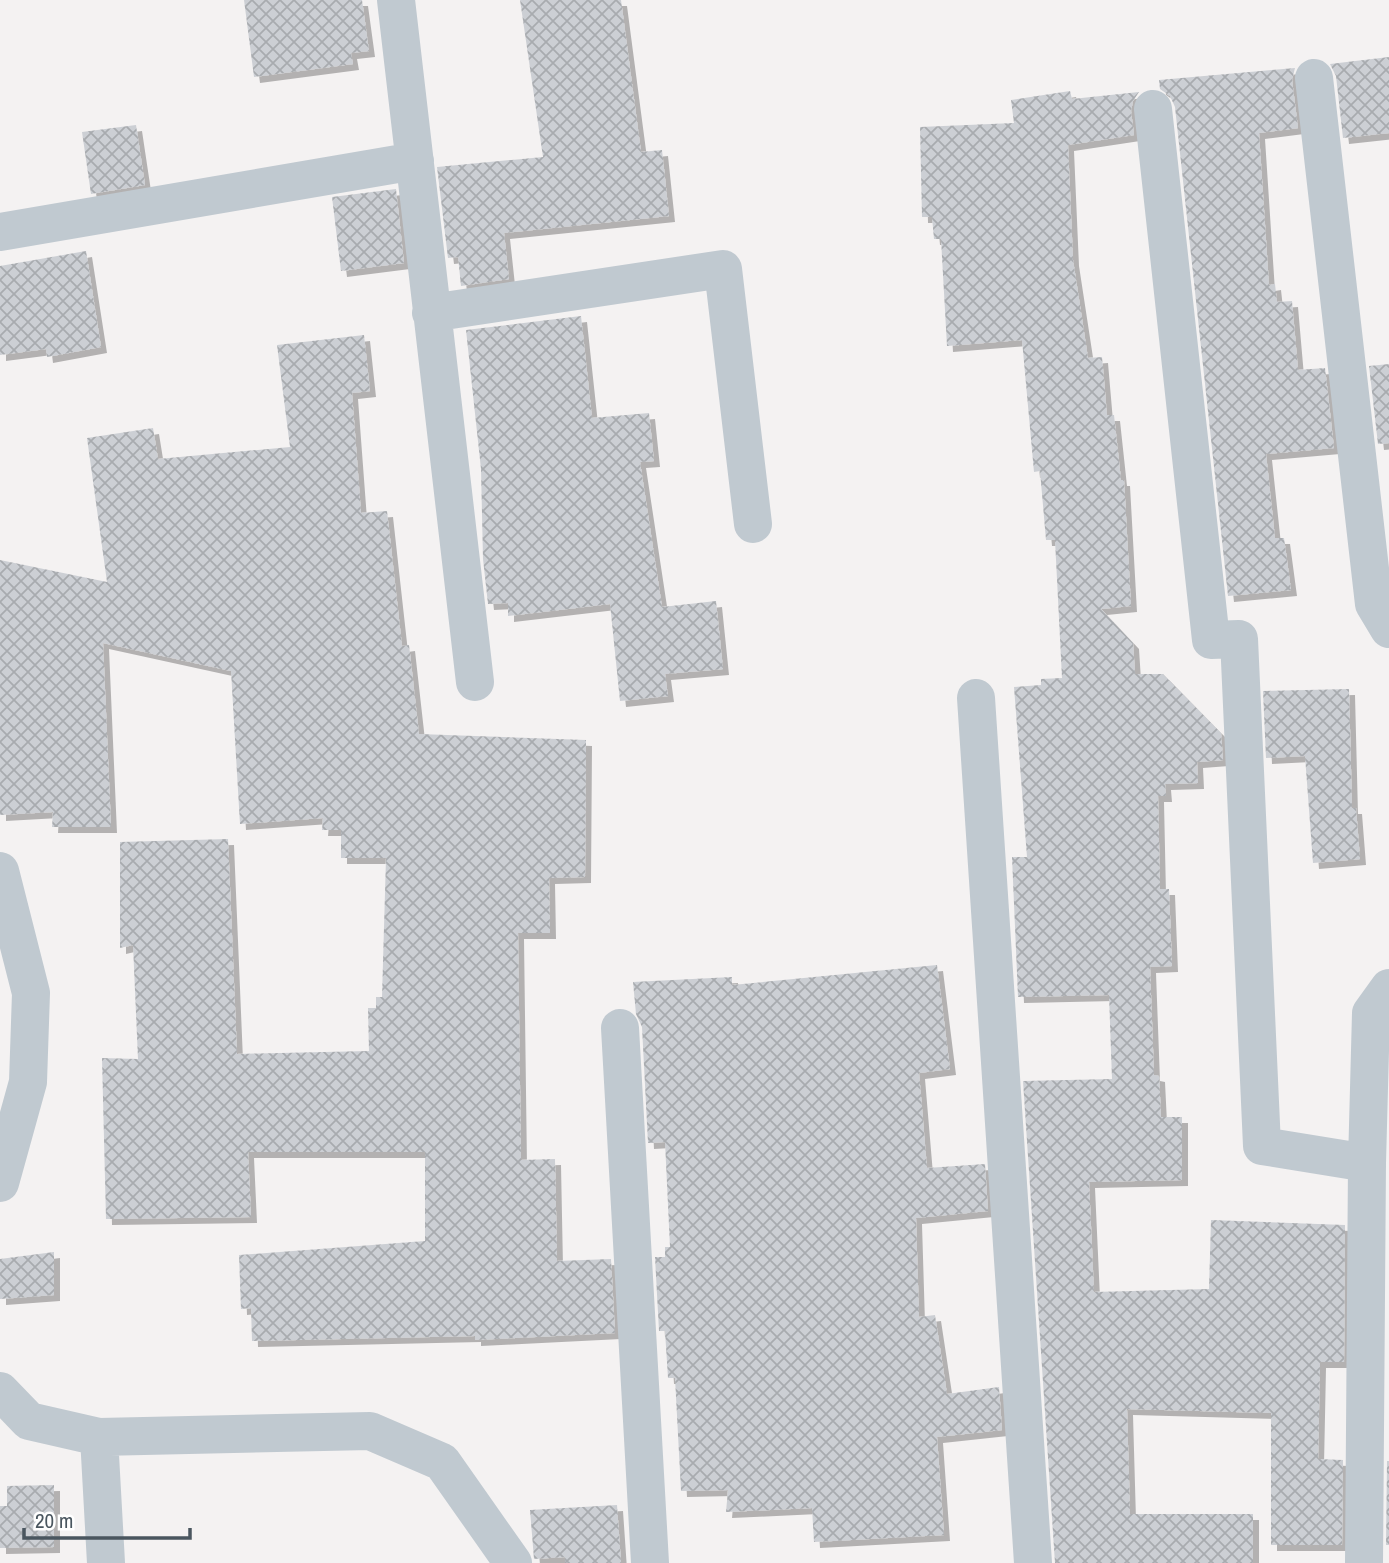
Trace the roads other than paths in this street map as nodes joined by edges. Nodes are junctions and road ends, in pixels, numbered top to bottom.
1 (396, 0) edge
2 (1314, 78) dead end
3 (1153, 109) dead end
4 (415, 160) junction
5 (0, 232) edge
6 (431, 313) junction
7 (753, 524) dead end
8 (1389, 629) edge
9 (475, 682) dead end
10 (976, 698) dead end
11 (0, 872) edge
12 (1389, 988) edge
13 (620, 1028) dead end
14 (1367, 1163) junction
15 (0, 1183) edge
16 (0, 1391) edge
17 (99, 1437) junction
18 (106, 1563) edge
19 (513, 1563) edge
20 (650, 1563) edge
21 (1033, 1563) edge
22 (1364, 1563) edge

1 - 4 street
2 - 8 street
3 - 14 street
4 - 5 street
4 - 6 street
6 - 7 street
6 - 9 street
10 - 21 street
11 - 15 street
12 - 14 street
13 - 20 street
14 - 22 street
16 - 17 street
17 - 18 street
17 - 19 street

